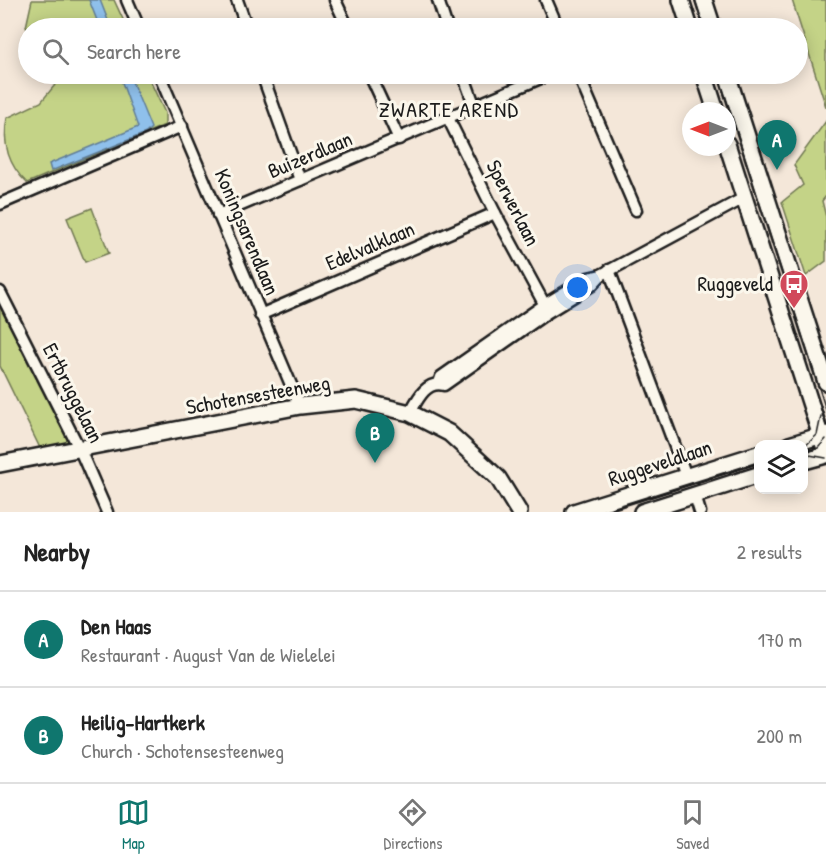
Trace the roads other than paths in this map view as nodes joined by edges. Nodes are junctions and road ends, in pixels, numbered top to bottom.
1 (127, 0) edge
2 (237, 0) edge
3 (335, 0) edge
4 (438, 0) edge
5 (546, 0) edge
6 (681, 0) edge
7 (704, 0) edge
8 (135, 18) edge
9 (243, 18) edge
10 (343, 18) edge
11 (444, 18) edge
12 (554, 18) edge
13 (687, 18) edge
14 (710, 18) edge
15 (163, 84) edge
16 (266, 84) edge
17 (374, 84) edge
18 (467, 84) edge
19 (527, 84) edge
20 (582, 84) edge
21 (707, 84) edge
22 (730, 84) edge
23 (713, 102) edge
24 (475, 107) junction
25 (448, 118) junction
26 (182, 126) junction
27 (399, 139) junction
28 (731, 156) edge
29 (300, 180) junction
30 (744, 198) junction
31 (0, 204) edge
32 (636, 210) dead end
33 (495, 213) junction
34 (218, 215) junction
35 (605, 272) junction
36 (0, 292) edge
37 (546, 308) junction
38 (260, 315) junction
39 (826, 382) edge
40 (300, 406) junction
41 (410, 413) junction
42 (824, 435) edge
43 (805, 440) edge
44 (80, 450) junction
45 (826, 453) edge
46 (754, 456) edge
47 (808, 460) edge
48 (0, 464) edge
49 (686, 476) junction
50 (754, 477) edge
51 (694, 496) junction
52 (106, 512) edge
53 (519, 512) edge
54 (574, 512) edge
55 (642, 512) edge
56 (700, 512) edge

1 - 8 street
2 - 9 street
3 - 10 street
4 - 11 street
5 - 12 street
6 - 13 street
7 - 14 street
15 - 26 street, Koningsarendlaan
16 - 29 street
17 - 27 street
18 - 24 street
19 - 24 street, Buizerdlaan
20 - 32 street
21 - 23 street
22 - 39 street
24 - 25 street, Buizerdlaan
25 - 27 street, Buizerdlaan
25 - 33 street, Sperwerlaan
26 - 31 street
26 - 34 street, Koningsarendlaan
27 - 29 street, Buizerdlaan
28 - 30 street
29 - 34 street, Buizerdlaan
30 - 35 street
30 - 42 street
33 - 37 street, Sperwerlaan
33 - 38 street, Edelvalklaan
34 - 38 street, Koningsarendlaan
35 - 37 street
35 - 49 street
36 - 44 street, Ertbruggelaan
37 - 41 street
38 - 40 street, Koningsarendlaan
40 - 41 street, Schotensesteenweg
40 - 44 street, Schotensesteenweg
41 - 53 street, Schotensesteenweg
42 - 43 street
42 - 45 street
44 - 48 street, Schotensesteenweg
44 - 52 street, Ertbruggelaan
45 - 47 street
46 - 49 street, Ruggeveldlaan
49 - 54 street, Ruggeveldlaan
50 - 51 street, Ruggeveldlaan
51 - 55 street, Ruggeveldlaan
51 - 56 street

